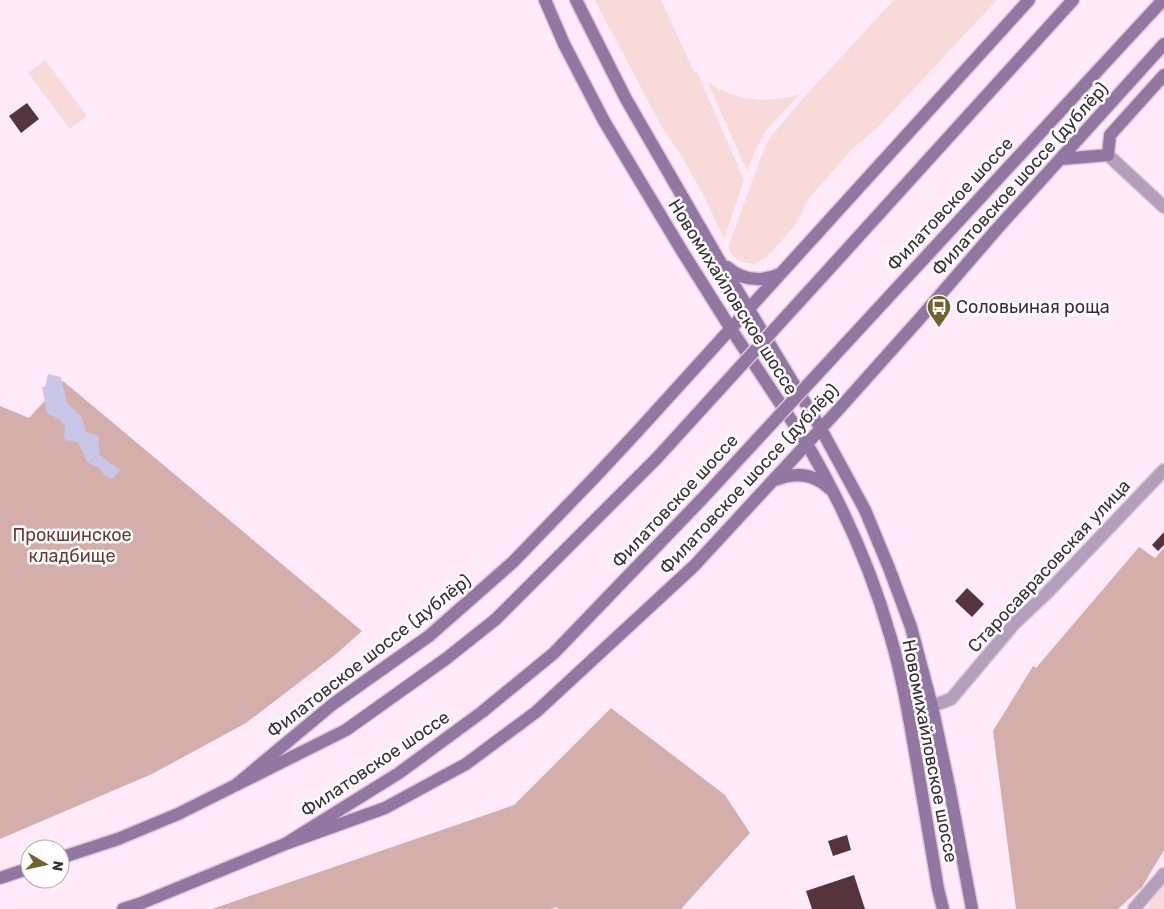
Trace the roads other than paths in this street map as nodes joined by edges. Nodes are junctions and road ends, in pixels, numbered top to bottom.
1 (545, 0) edge
2 (576, 0) edge
3 (1029, 0) edge
4 (1073, 0) edge
5 (1163, 0) edge
6 (1164, 44) edge
7 (1164, 76) edge
8 (1108, 155) junction
9 (1061, 159) junction
10 (1164, 207) edge
11 (720, 260) junction
12 (781, 274) junction
13 (749, 309) junction
14 (731, 330) junction
15 (821, 429) junction
16 (807, 444) junction
17 (1164, 470) edge
18 (773, 481) junction
19 (833, 492) junction
20 (932, 706) junction
21 (908, 711) junction
22 (237, 784) junction
23 (285, 844) junction
24 (70, 855) edge
25 (20, 871) edge
26 (1164, 874) edge
27 (0, 878) edge
28 (123, 909) edge
29 (943, 909) edge
30 (972, 909) edge
31 (1134, 909) edge

1 - 14 main road, Новомихайловское шоссе
2 - 11 main road, Новомихайловское шоссе
3 - 12 main road, Филатовское шоссе (дублёр)
4 - 22 main road, bridge
5 - 23 main road, Филатовское шоссе, bridge
6 - 9 main road, Филатовское шоссе (дублёр)
7 - 8 main road
8 - 9 main road
8 - 10 street
9 - 15 main road, Филатовское шоссе (дублёр)
11 - 12 main road
11 - 13 main road, Новомихайловское шоссе
12 - 13 main road, Филатовское шоссе (дублёр)
13 - 14 main road, Филатовское шоссе (дублёр)
13 - 15 main road, Новомихайловское шоссе
14 - 16 main road, Новомихайловское шоссе
14 - 22 main road, Филатовское шоссе (дублёр)
15 - 16 main road, Филатовское шоссе (дублёр)
15 - 20 main road, Новомихайловское шоссе
16 - 18 main road, Филатовское шоссе (дублёр)
16 - 19 main road, Новомихайловское шоссе
17 - 20 street, Старосаврасовская улица
18 - 19 main road
18 - 23 main road, Филатовское шоссе (дублёр)
19 - 21 main road, Новомихайловское шоссе
20 - 21 street, Старосаврасовская улица
20 - 30 main road, Новомихайловское шоссе
21 - 29 main road, Новомихайловское шоссе
22 - 24 main road
23 - 28 main road, Филатовское шоссе
25 - 27 main road
26 - 31 street

